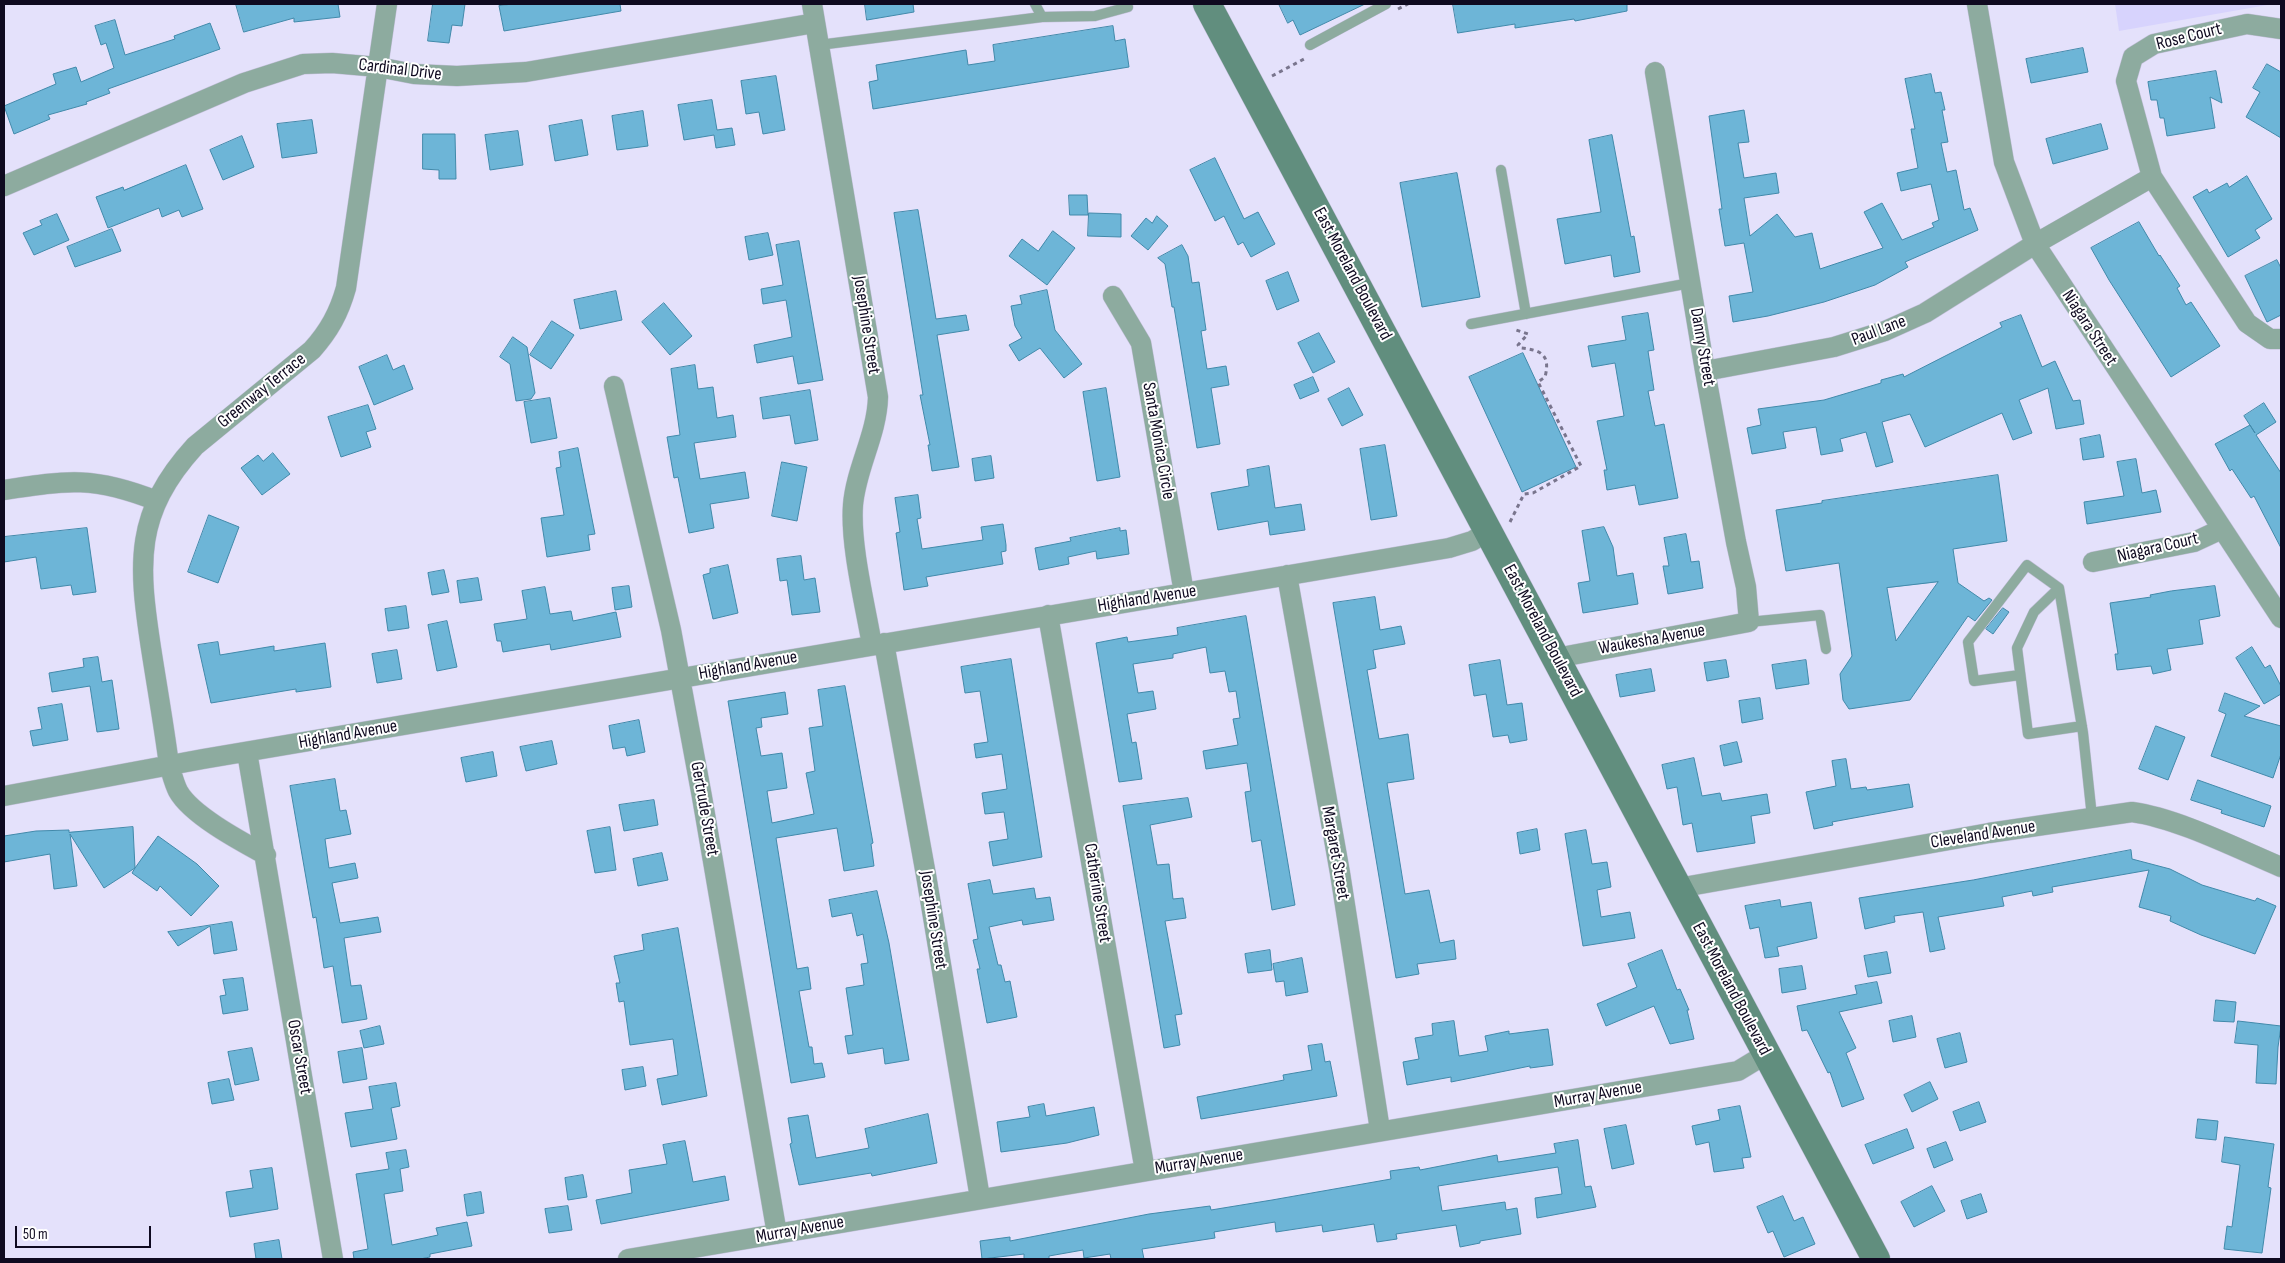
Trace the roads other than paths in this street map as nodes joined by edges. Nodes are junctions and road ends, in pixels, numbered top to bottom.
1 (386, 4) edge
2 (1035, 4) edge
3 (1208, 4) edge
4 (1386, 4) edge
5 (1977, 4) edge
6 (1128, 7) dead end
7 (814, 14) edge
8 (1042, 18) junction
9 (2281, 29) edge
10 (819, 45) junction
11 (1310, 45) dead end
12 (378, 67) junction
13 (1654, 72) dead end
14 (1501, 170) dead end
15 (2152, 177) junction
16 (4, 186) edge
17 (2035, 244) junction
18 (1690, 283) junction
19 (1113, 296) dead end
20 (1526, 314) junction
21 (1472, 324) dead end
22 (2281, 340) edge
23 (1705, 371) junction
24 (614, 386) dead end
25 (4, 490) edge
26 (157, 501) junction
27 (1500, 527) junction
28 (2222, 529) junction
29 (2093, 562) dead end
30 (1287, 575) junction
31 (2059, 588) junction
32 (1184, 593) junction
33 (1048, 615) junction
34 (2281, 618) edge
35 (1748, 622) junction
36 (878, 644) junction
37 (1826, 649) dead end
38 (1556, 658) junction
39 (2020, 675) junction
40 (680, 678) junction
41 (2082, 726) junction
42 (247, 752) junction
43 (169, 765) junction
44 (4, 796) edge
45 (2092, 817) junction
46 (266, 855) junction
47 (2281, 867) edge
48 (1678, 888) junction
49 (1766, 1054) junction
50 (1380, 1130) junction
51 (1145, 1171) junction
52 (980, 1198) junction
53 (777, 1234) junction
54 (333, 1259) edge
55 (628, 1259) edge
56 (1876, 1259) edge

1 - 12 street, Greenway Terrace
2 - 8 lane
3 - 27 main road, East Moreland Boulevard
4 - 11 lane
5 - 17 street, Niagara Street
6 - 8 lane
7 - 10 street, Josephine Street
7 - 12 street, Cardinal Drive
8 - 10 lane
9 - 15 street, Rose Court
10 - 36 street, Josephine Street
12 - 16 street, Cardinal Drive
12 - 26 street, Greenway Terrace
13 - 18 street, Danny Street
14 - 20 lane
15 - 17 street
15 - 22 street, Rose Court
17 - 23 street, Paul Lane
17 - 28 street, Niagara Street
18 - 20 lane
18 - 23 street, Danny Street
19 - 32 street, Santa Monica Circle
20 - 21 lane
23 - 35 street, Danny Street
24 - 40 street, Gertrude Street
25 - 26 street
26 - 43 street, Greenway Terrace
27 - 30 street, Highland Avenue
27 - 38 main road, East Moreland Boulevard
28 - 29 street, Niagara Court
28 - 34 street, Niagara Street
30 - 32 street, Highland Avenue
30 - 50 street, Margaret Street
31 - 39 lane
31 - 39 lane
31 - 41 lane
32 - 33 street, Highland Avenue
33 - 36 street, Highland Avenue
33 - 51 street, Catherine Street
35 - 37 lane
35 - 38 street, Waukesha Avenue
36 - 40 street, Highland Avenue
36 - 52 street, Josephine Street
38 - 48 main road, East Moreland Boulevard
39 - 41 lane
40 - 42 street, Highland Avenue
40 - 53 street, Gertrude Street
41 - 45 lane
42 - 43 street, Highland Avenue
42 - 46 street, Oscar Street
43 - 44 street, Highland Avenue
43 - 46 street
45 - 47 street, Cleveland Avenue
45 - 48 street, Cleveland Avenue
46 - 54 street, Oscar Street
48 - 49 main road, East Moreland Boulevard
49 - 50 street, Murray Avenue
49 - 56 main road, East Moreland Boulevard
50 - 51 street, Murray Avenue
51 - 52 street, Murray Avenue
52 - 53 street, Murray Avenue
53 - 55 street, Murray Avenue

